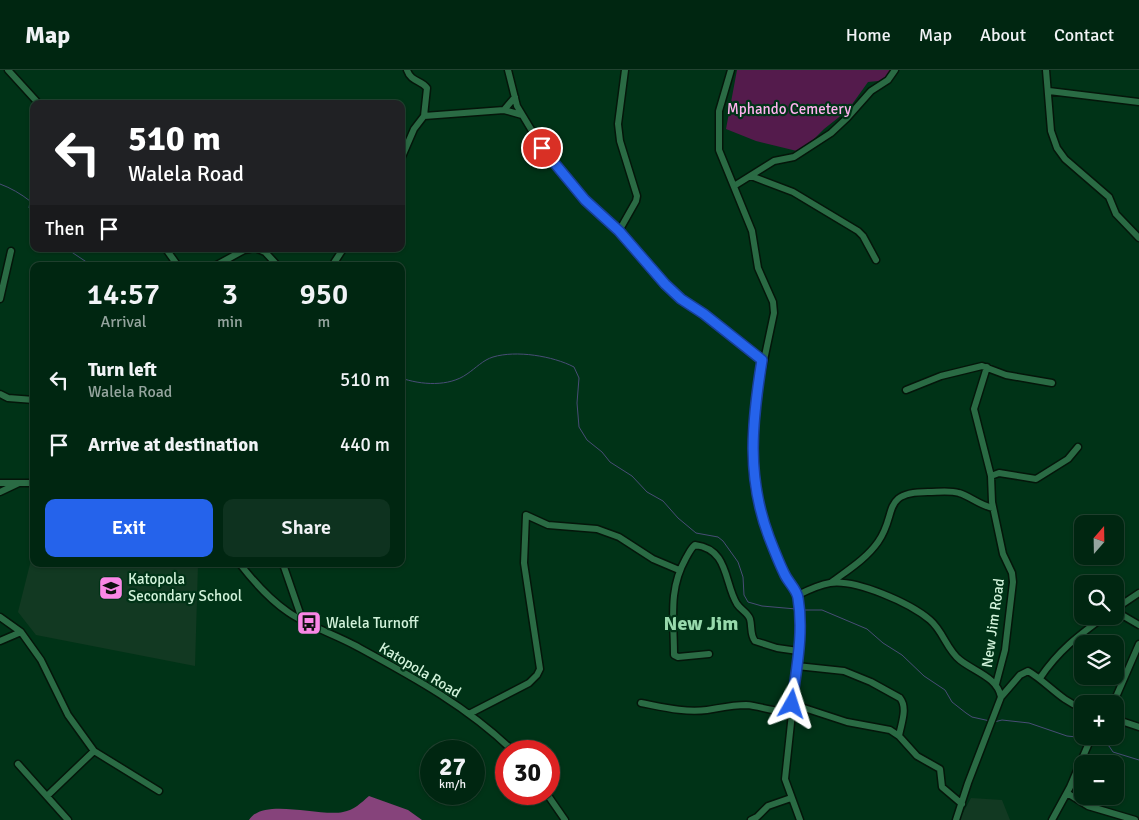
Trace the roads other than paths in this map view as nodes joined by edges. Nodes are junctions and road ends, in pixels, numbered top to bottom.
1 (8, 70) edge
2 (407, 70) edge
3 (508, 70) edge
4 (625, 70) edge
5 (730, 70) edge
6 (895, 70) edge
7 (1046, 70) edge
8 (1049, 91) junction
9 (514, 97) junction
10 (36, 100) edge
11 (1139, 102) edge
12 (504, 110) junction
13 (522, 115) junction
14 (424, 116) junction
15 (405, 150) edge
16 (751, 176) junction
17 (734, 186) junction
18 (619, 231) junction
19 (1139, 238) edge
20 (11, 251) dead end
21 (240, 252) edge
22 (265, 252) edge
23 (876, 260) dead end
24 (222, 262) edge
25 (274, 262) edge
26 (0, 297) edge
27 (762, 360) junction
28 (988, 367) junction
29 (1052, 383) dead end
30 (906, 390) dead end
31 (0, 394) edge
32 (30, 400) edge
33 (1078, 447) dead end
34 (991, 476) junction
35 (23, 481) junction
36 (30, 482) edge
37 (0, 483) edge
38 (0, 492) edge
39 (993, 508) junction
40 (243, 567) edge
41 (284, 567) edge
42 (679, 570) junction
43 (830, 583) junction
44 (1139, 593) edge
45 (798, 595) junction
46 (1124, 603) edge
47 (1124, 615) edge
48 (0, 616) edge
49 (302, 619) junction
50 (1139, 624) edge
51 (1093, 625) edge
52 (21, 632) junction
53 (0, 641) edge
54 (1139, 644) edge
55 (798, 651) junction
56 (709, 654) dead end
57 (797, 666) junction
58 (1040, 678) junction
59 (996, 684) junction
60 (1117, 695) edge
61 (1001, 698) junction
62 (641, 703) dead end
63 (1074, 703) edge
64 (792, 708) junction
65 (469, 714) junction
66 (1124, 722) edge
67 (1139, 727) edge
68 (899, 736) junction
69 (499, 740) edge
70 (1088, 745) dead end
71 (94, 751) junction
72 (18, 764) dead end
73 (159, 791) dead end
74 (1067, 793) junction
75 (47, 796) junction
76 (791, 798) junction
77 (962, 804) junction
78 (555, 805) edge
79 (1109, 816) edge
80 (68, 820) edge
81 (565, 820) edge
82 (751, 820) edge
83 (800, 820) edge
84 (956, 820) edge
85 (1052, 820) edge
86 (1134, 820) edge

1 - 10 street
2 - 14 street
3 - 9 street
4 - 18 street
5 - 17 street
6 - 16 street
7 - 8 street
8 - 11 street
8 - 19 street
9 - 12 street
9 - 13 street
12 - 13 street
12 - 14 street
13 - 18 street
14 - 15 street
16 - 17 street
16 - 23 street
17 - 27 street
18 - 27 street
20 - 26 street
21 - 24 street
22 - 25 street
27 - 45 street
28 - 29 street
28 - 30 street
28 - 34 street, New Jim Road
31 - 32 street
33 - 34 street
34 - 39 street, New Jim Road
35 - 36 street
35 - 37 street
35 - 38 street
39 - 43 street
39 - 59 street, New Jim Road
40 - 49 street, Katopola Road
41 - 49 street
42 - 55 street
42 - 56 street
42 - 65 street
43 - 45 street
43 - 59 street
44 - 46 street
45 - 55 street
47 - 50 street
48 - 52 street
49 - 65 street, Katopola Road
51 - 58 street
52 - 53 street
52 - 71 street
54 - 60 street
55 - 57 street
57 - 64 street
57 - 68 street
58 - 61 street
58 - 63 street
59 - 61 street, New Jim Road
61 - 77 street
62 - 64 street
64 - 68 street
64 - 76 street
65 - 69 street, Katopola Road
66 - 67 street
68 - 77 street
70 - 74 street
71 - 73 street
71 - 75 street
72 - 75 street
74 - 79 street
74 - 85 street
75 - 80 street
76 - 82 street
76 - 83 street
77 - 84 street
78 - 81 street
79 - 86 street

